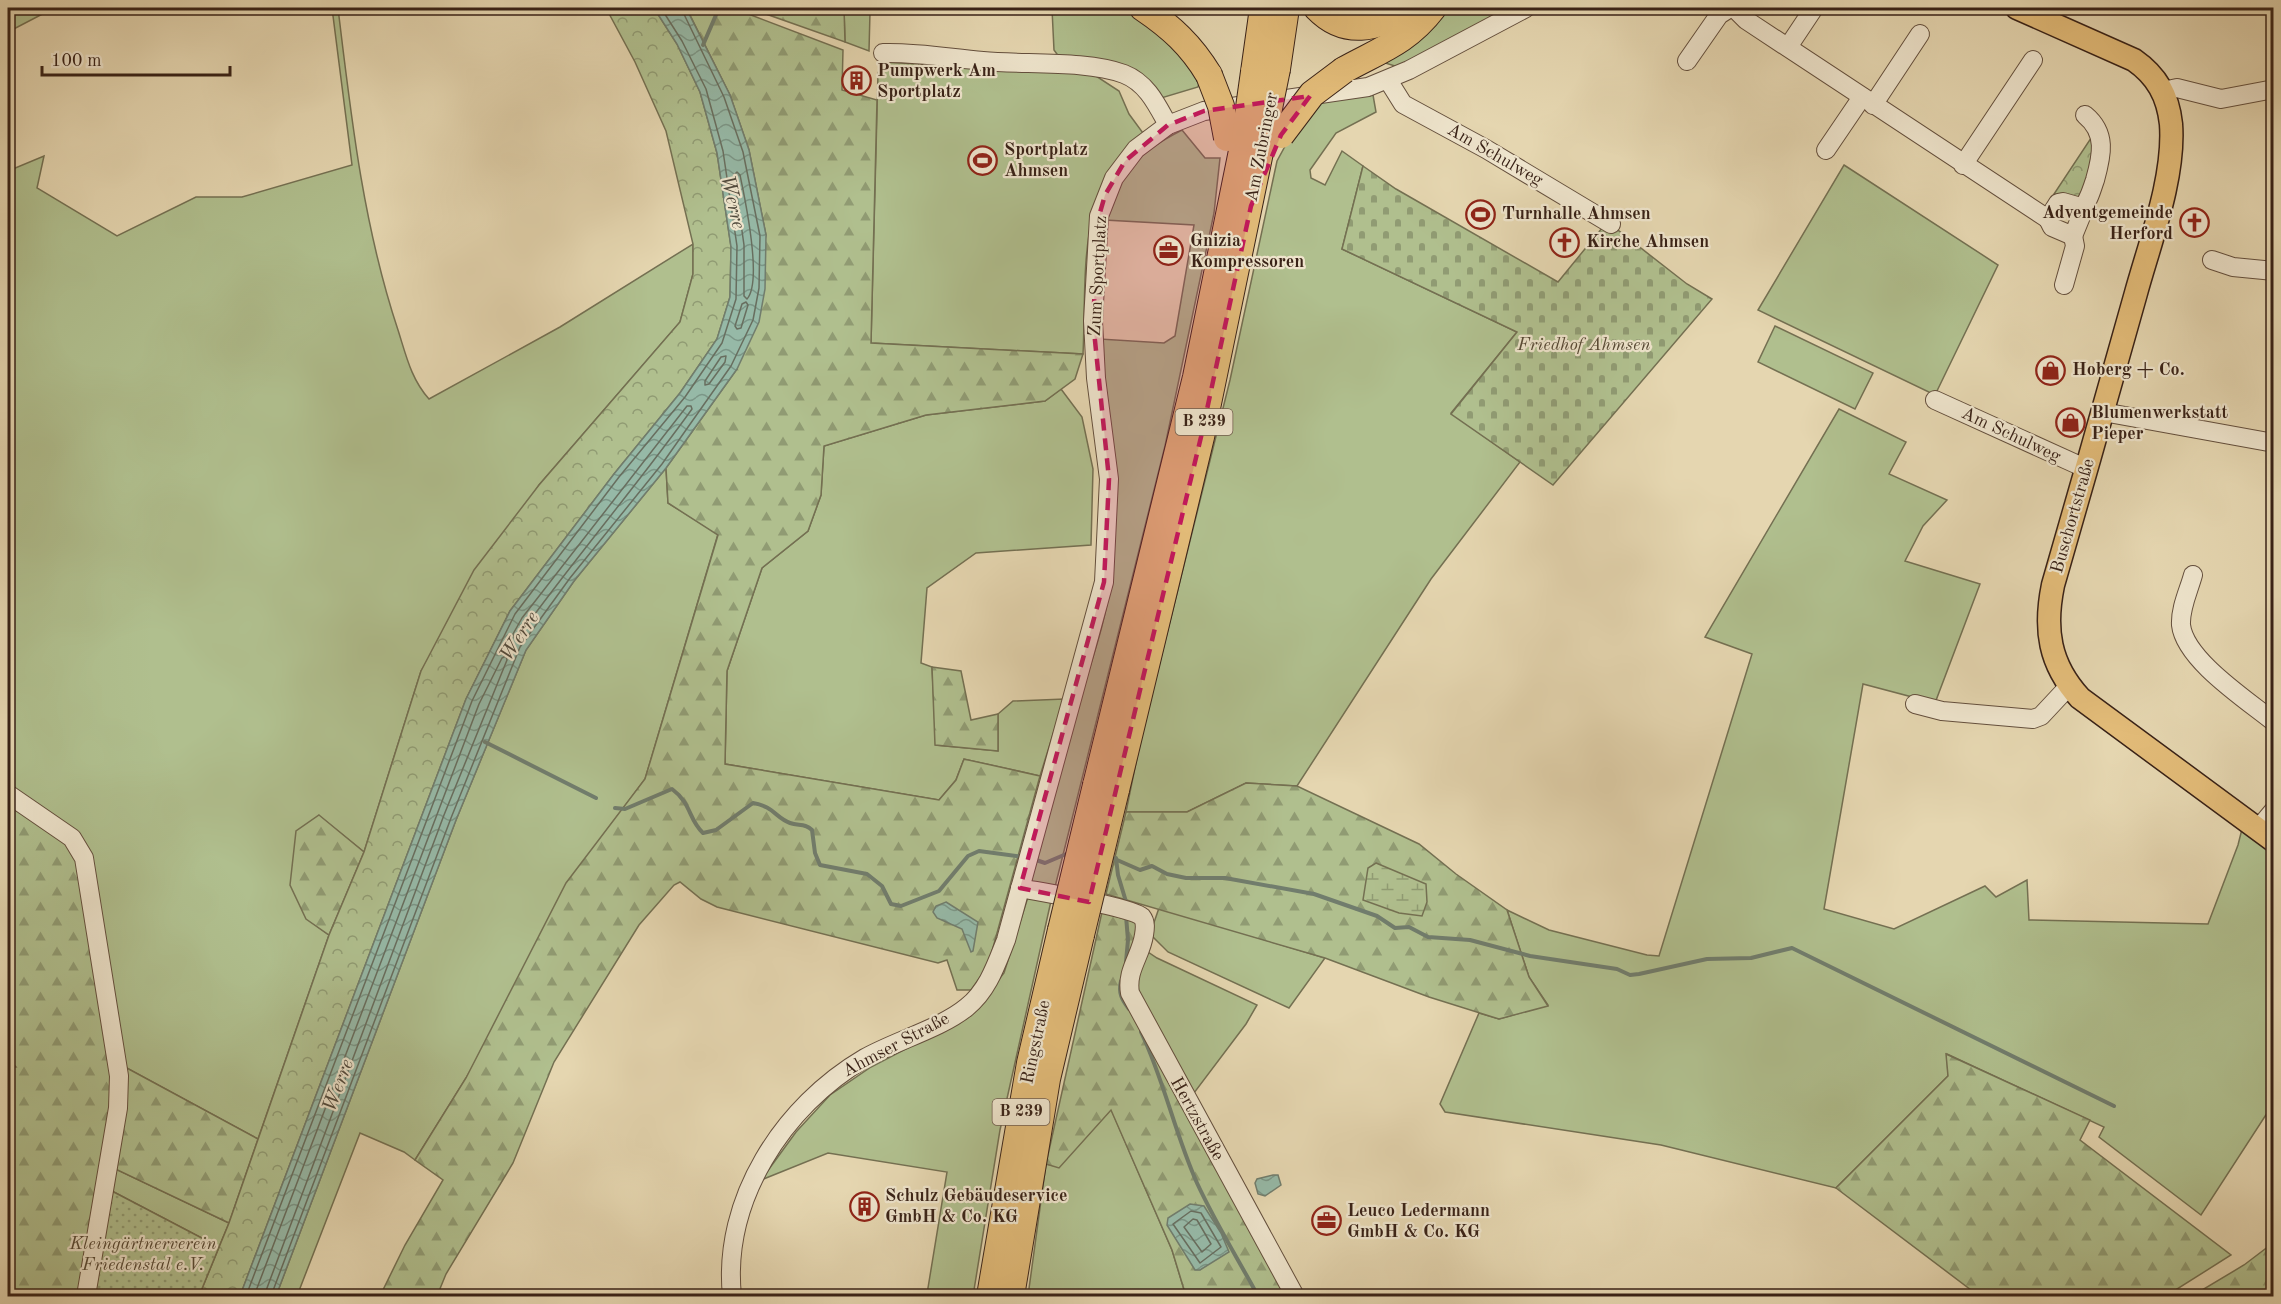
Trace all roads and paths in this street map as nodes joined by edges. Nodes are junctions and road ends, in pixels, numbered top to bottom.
1 (1143, 8) edge
2 (1263, 8) edge
3 (1286, 8) edge
4 (1317, 8) edge
5 (1406, 8) edge
6 (1433, 8) edge
7 (1526, 8) edge
8 (1730, 8) edge
9 (1814, 8) edge
10 (2026, 9) edge
11 (1745, 12) edge
12 (1920, 34) dead end
13 (1788, 47) junction
14 (884, 53) dead end
15 (2033, 60) dead end
16 (1687, 61) dead end
17 (1265, 71) junction
18 (1388, 80) junction
19 (2274, 89) edge
20 (2163, 91) junction
21 (1868, 101) junction
22 (2085, 115) dead end
23 (1168, 124) junction
24 (1254, 135) junction
25 (1826, 150) dead end
26 (1963, 165) junction
27 (1240, 209) junction
28 (2081, 209) junction
29 (2048, 219) junction
30 (1611, 224) dead end
31 (2073, 236) junction
32 (2212, 260) dead end
33 (2274, 271) edge
34 (2064, 285) dead end
35 (1935, 400) dead end
36 (2103, 412) junction
37 (2274, 443) edge
38 (2087, 469) junction
39 (2193, 575) dead end
40 (1104, 582) joint
41 (2069, 686) junction
42 (1915, 704) dead end
43 (2274, 722) edge
44 (8, 794) edge
45 (2274, 810) edge
46 (2266, 835) edge
47 (1021, 883) junction
48 (1071, 932) junction
49 (86, 1296) edge
50 (732, 1296) edge
51 (990, 1296) edge
52 (1011, 1296) edge
53 (1295, 1296) edge

1 - 24 highway, bridge
2 - 17 highway, Am Zubringer / B 239
3 - 17 highway, Am Zubringer / B 239
4 - 5 highway
6 - 24 highway, bridge
7 - 18 street, Zum Sportplatz
8 - 16 street
9 - 13 street
10 - 20 main road, Buschortstraße
11 - 13 street
12 - 21 street
13 - 21 street
14 - 23 street
15 - 26 street
17 - 24 highway, Am Zubringer / B 239, bridge
18 - 23 street, Zum Sportplatz
18 - 30 street, Am Schulweg
19 - 20 street
20 - 36 main road, Buschortstraße
21 - 25 street
21 - 26 street
22 - 28 street
23 - 40 street, Zum Sportplatz
24 - 27 highway
24 - 27 highway, Am Zubringer / B 239
26 - 29 street
27 - 48 highway, Am Zubringer / B 239, bridge
28 - 29 street
28 - 31 street
29 - 31 street
31 - 34 street
32 - 33 street
35 - 38 street, Am Schulweg
36 - 37 street
36 - 38 main road, Buschortstraße
38 - 41 main road, Buschortstraße
39 - 43 street
40 - 47 street, Ahmser Straße
41 - 42 street
41 - 46 main road, Buschortstraße
44 - 49 street
45 - 46 street
47 - 50 street, Ahmser Straße
47 - 53 street, Hertzstraße
48 - 51 highway, Ringstraße / B 239
48 - 52 highway, Ringstraße / B 239

